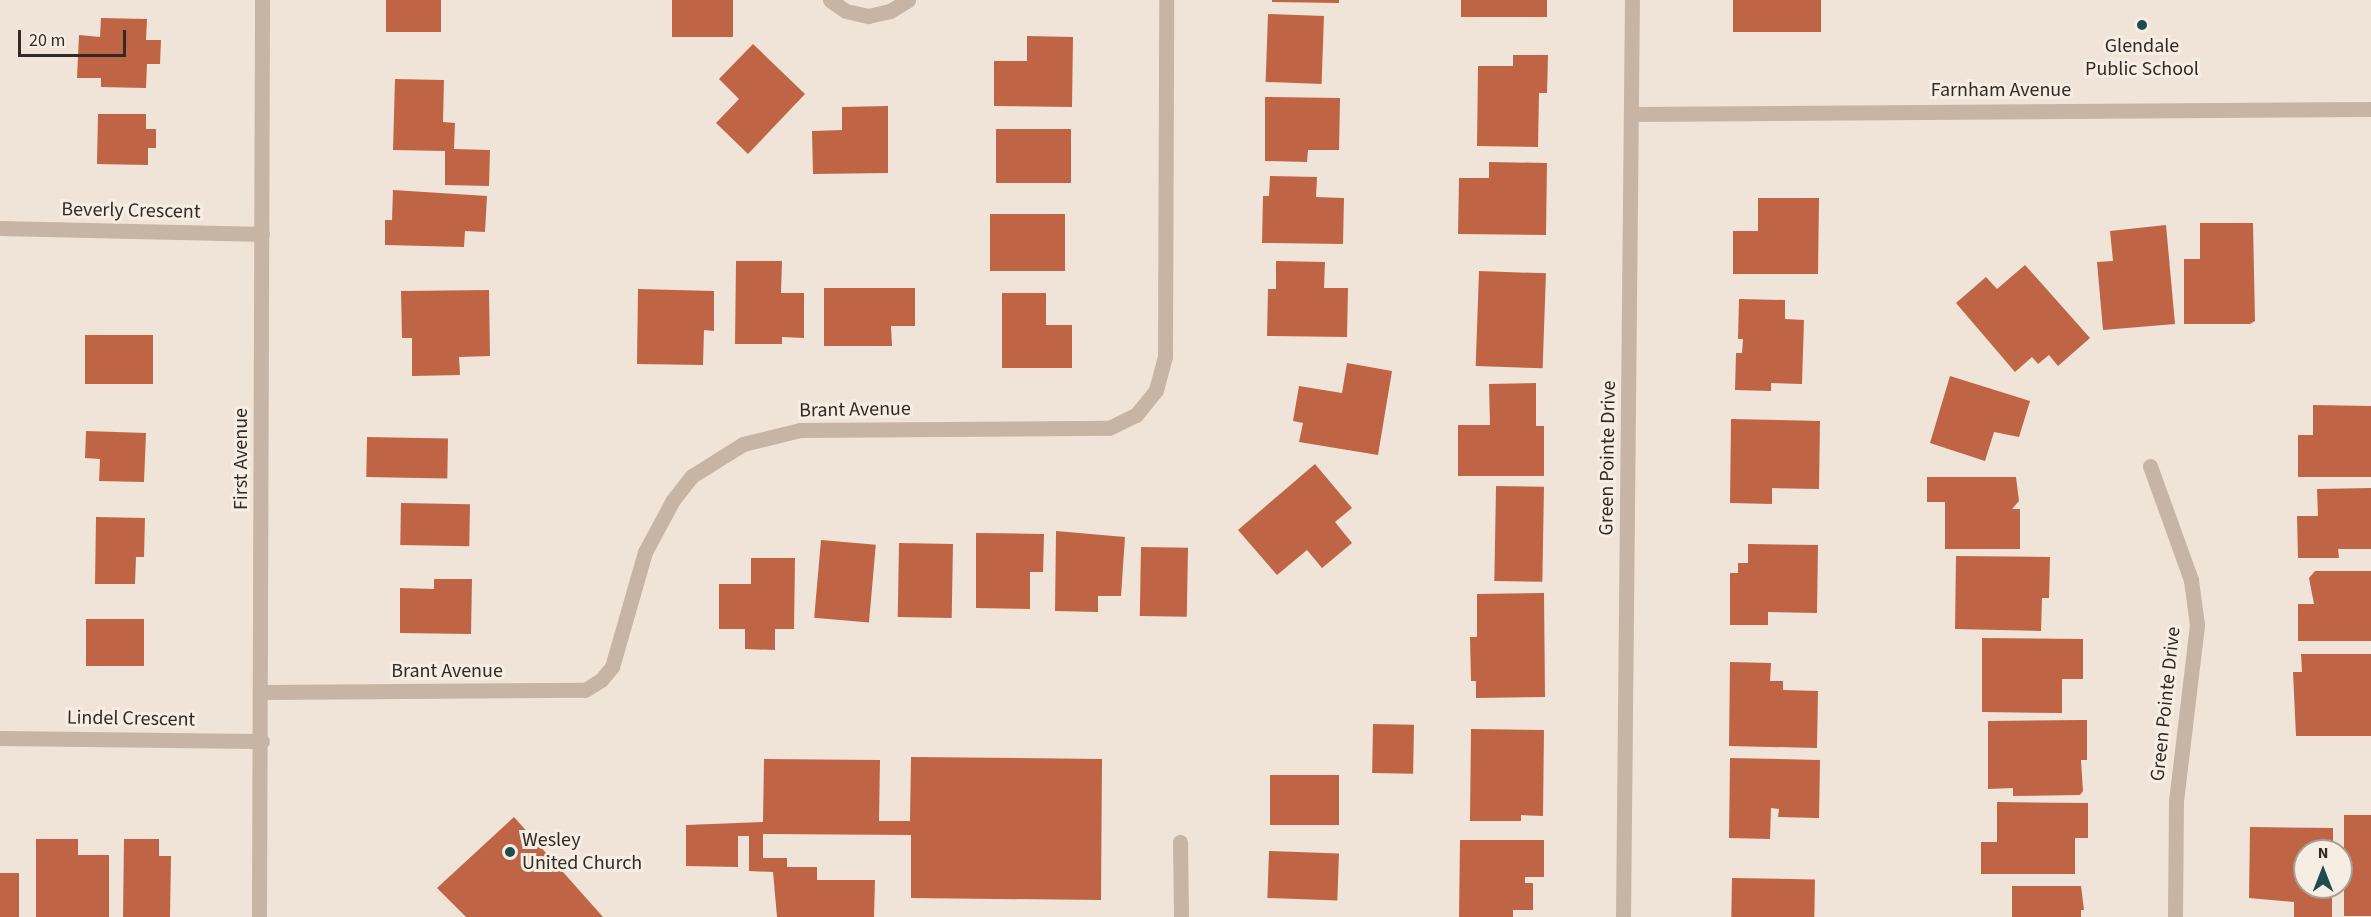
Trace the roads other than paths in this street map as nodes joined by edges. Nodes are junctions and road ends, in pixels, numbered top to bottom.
1 (262, 0) edge
2 (830, 0) edge
3 (908, 0) edge
4 (1166, 0) edge
5 (1632, 0) edge
6 (2371, 109) edge
7 (1632, 114) junction
8 (0, 228) edge
9 (262, 234) junction
10 (2150, 466) dead end
11 (262, 692) junction
12 (0, 738) edge
13 (262, 741) junction
14 (1180, 842) dead end
15 (259, 917) edge
16 (1181, 917) edge
17 (1623, 917) edge
18 (2175, 917) edge

1 - 9 street, First Avenue
2 - 3 street
4 - 11 street, Brant Avenue
5 - 7 street, Green Pointe Drive
6 - 7 street, Farnham Avenue
7 - 17 street, Green Pointe Drive
8 - 9 street, Beverly Crescent
9 - 11 street, First Avenue
10 - 18 street, Green Pointe Drive
11 - 13 street, First Avenue
12 - 13 street, Lindel Crescent
13 - 15 street, First Avenue
14 - 16 street

